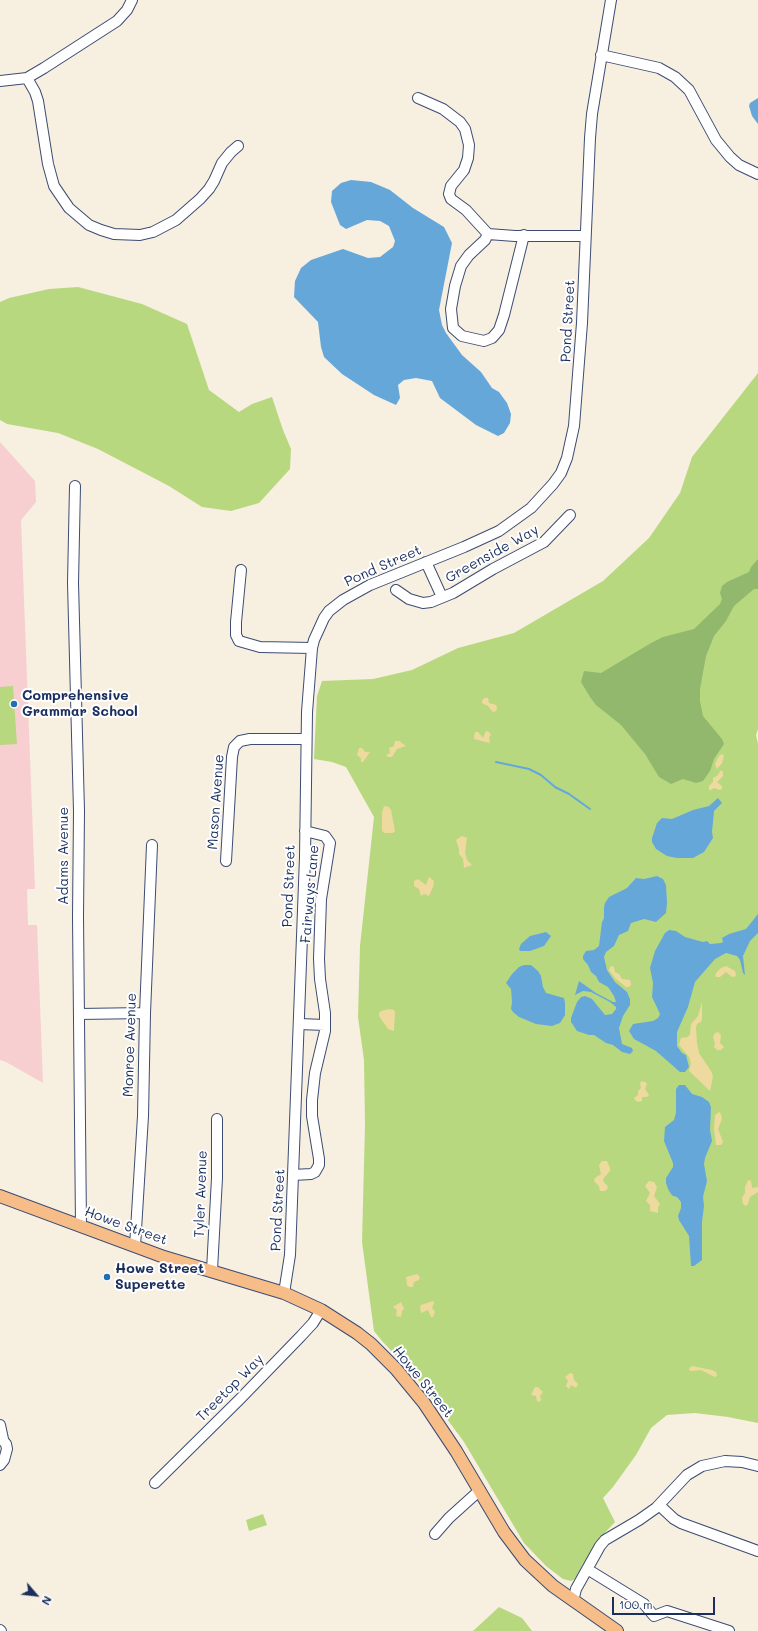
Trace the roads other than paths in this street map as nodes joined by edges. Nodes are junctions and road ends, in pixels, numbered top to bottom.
1 (132, 0) edge
2 (612, 0) edge
3 (602, 55) junction
4 (26, 78) junction
5 (0, 81) edge
6 (418, 98) dead end
7 (238, 146) dead end
8 (758, 174) edge
9 (488, 234) junction
10 (524, 235) junction
11 (585, 236) junction
12 (75, 486) dead end
13 (570, 515) dead end
14 (426, 562) junction
15 (241, 570) dead end
16 (396, 590) dead end
17 (442, 597) junction
18 (312, 648) junction
19 (306, 739) junction
20 (305, 831) junction
21 (152, 845) dead end
22 (226, 860) dead end
23 (145, 1013) junction
24 (79, 1014) junction
25 (299, 1024) junction
26 (325, 1025) junction
27 (217, 1120) dead end
28 (293, 1175) junction
29 (0, 1196) edge
30 (82, 1226) junction
31 (135, 1246) junction
32 (212, 1270) junction
33 (284, 1294) junction
34 (321, 1310) junction
35 (0, 1425) edge
36 (1, 1438) edge
37 (0, 1464) edge
38 (758, 1466) edge
39 (156, 1483) dead end
40 (480, 1490) junction
41 (659, 1505) junction
42 (435, 1534) dead end
43 (612, 1537) junction
44 (758, 1551) edge
45 (592, 1572) junction
46 (573, 1601) junction
47 (617, 1631) edge
48 (729, 1631) edge

1 - 4 street
2 - 3 street, Pond Street
3 - 8 street
3 - 11 street, Pond Street
4 - 5 street
4 - 7 street
6 - 9 street
9 - 10 street
9 - 10 street
10 - 11 street
11 - 14 street, Pond Street
12 - 24 street, Adams Avenue
13 - 17 street, Greenside Way
14 - 17 street, Greenside Way
14 - 18 street, Pond Street
15 - 18 street
16 - 17 street, Greenside Way
18 - 19 street, Pond Street
19 - 20 street, Pond Street
19 - 22 street, Mason Avenue
20 - 25 street, Pond Street
20 - 26 street, Fairways Lane
21 - 23 street, Monroe Avenue
23 - 24 street
23 - 31 street, Monroe Avenue
24 - 30 street, Adams Avenue
25 - 26 street
25 - 28 street, Pond Street
26 - 28 street, Fairways Lane
27 - 32 street, Tyler Avenue
28 - 33 street, Pond Street
29 - 30 main road, Howe Street
30 - 31 main road, Howe Street
31 - 32 main road, Howe Street
32 - 33 main road, Howe Street
33 - 34 main road, Howe Street
34 - 39 street, Treetop Way
34 - 40 main road, Howe Street
35 - 36 street
36 - 37 street
38 - 41 street
40 - 42 street
40 - 46 main road, Howe Street
41 - 43 street
41 - 44 street
43 - 45 street
43 - 46 street
45 - 46 street
45 - 48 street
46 - 47 main road, Howe Street

